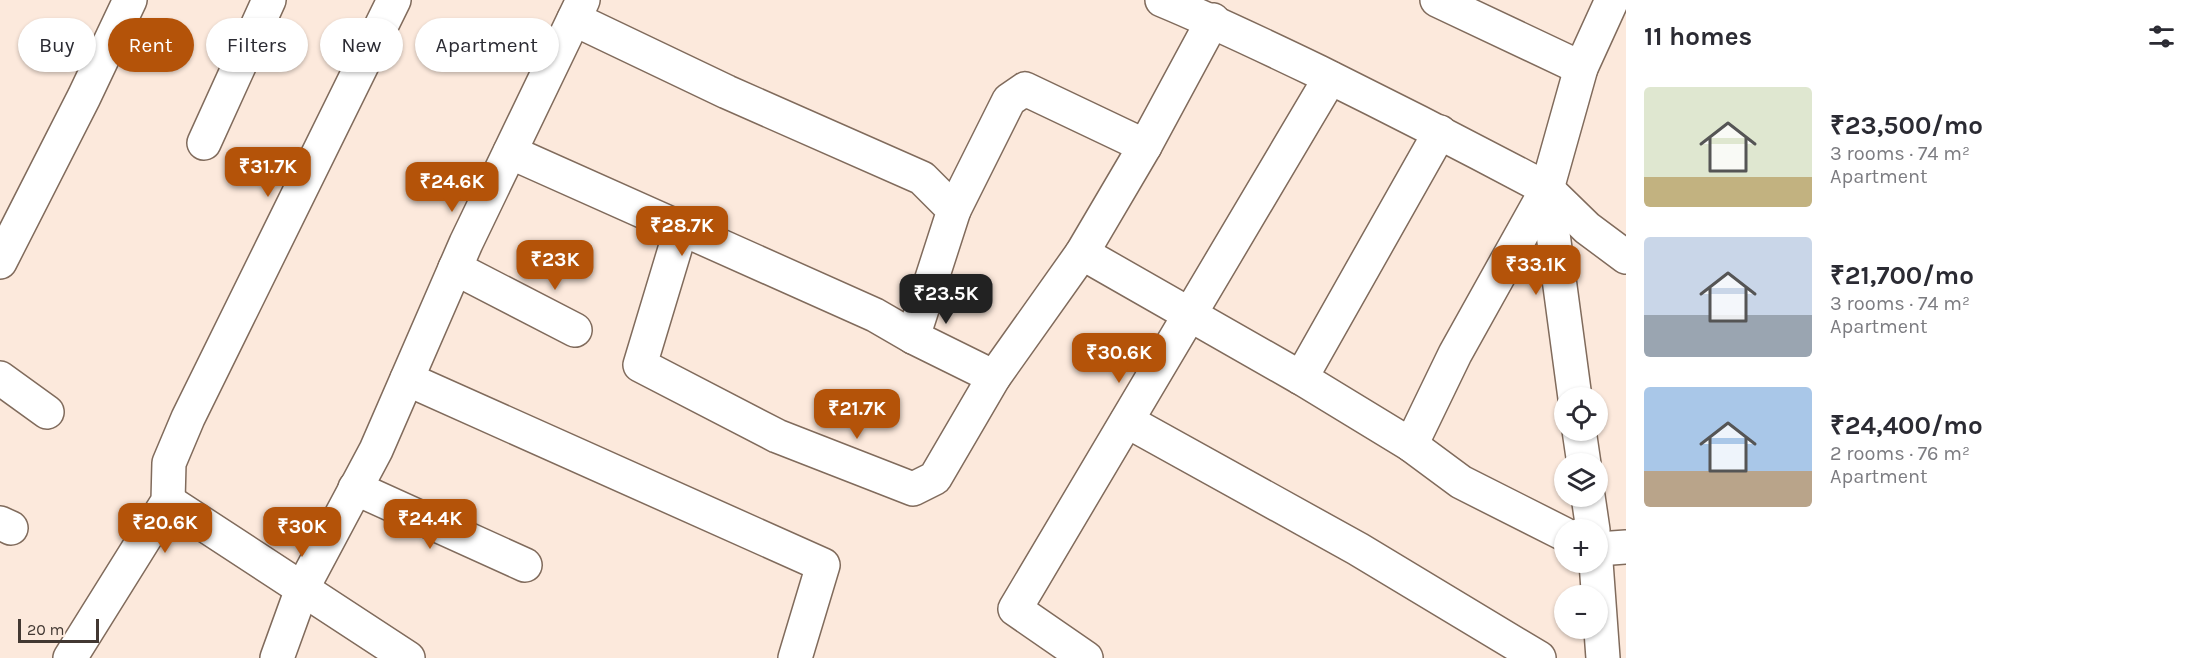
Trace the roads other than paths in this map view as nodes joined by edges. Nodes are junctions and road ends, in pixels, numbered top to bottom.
1 (130, 0) edge
2 (269, 0) edge
3 (394, 0) edge
4 (1161, 0) edge
5 (1437, 0) edge
6 (1612, 0) edge
7 (578, 9) edge
8 (1213, 20) junction
9 (1581, 68) junction
10 (1330, 78) junction
11 (1440, 132) junction
12 (204, 144) dead end
13 (1145, 146) junction
14 (510, 152) junction
15 (1547, 189) junction
16 (954, 210) junction
17 (681, 229) junction
18 (1082, 253) junction
19 (1626, 257) edge
20 (0, 262) edge
21 (455, 268) junction
22 (1190, 314) junction
23 (575, 330) dead end
24 (913, 337) junction
25 (994, 377) junction
26 (0, 378) edge
27 (1301, 378) junction
28 (406, 379) junction
29 (1574, 387) edge
30 (47, 412) dead end
31 (1127, 421) junction
32 (1411, 445) junction
33 (355, 488) junction
34 (168, 501) junction
35 (1554, 529) edge
36 (1626, 547) edge
37 (1608, 548) edge
38 (525, 565) dead end
39 (1597, 573) edge
40 (302, 589) junction
41 (70, 658) edge
42 (277, 658) edge
43 (408, 658) edge
44 (795, 658) edge
45 (1086, 658) edge
46 (1539, 658) edge
47 (1603, 658) edge

1 - 20 street
2 - 12 street
3 - 34 street
4 - 8 street
5 - 9 street
6 - 9 street
7 - 14 street
7 - 16 street
8 - 10 street
8 - 13 street
9 - 15 street
10 - 11 street
10 - 22 street
11 - 15 street
11 - 27 street
13 - 16 street
13 - 18 street
14 - 17 street
14 - 21 street
15 - 19 street
15 - 29 street
15 - 32 street
16 - 24 street
17 - 24 street
17 - 25 street
18 - 22 street
18 - 25 street
21 - 23 street
21 - 28 street
22 - 27 street
22 - 31 street
24 - 25 street
26 - 30 street
27 - 32 street
28 - 33 street
28 - 44 street
31 - 45 street
31 - 46 street
32 - 35 street
33 - 38 street
33 - 40 street
34 - 40 street
34 - 41 street
36 - 37 street
39 - 47 street
40 - 42 street
40 - 43 street

